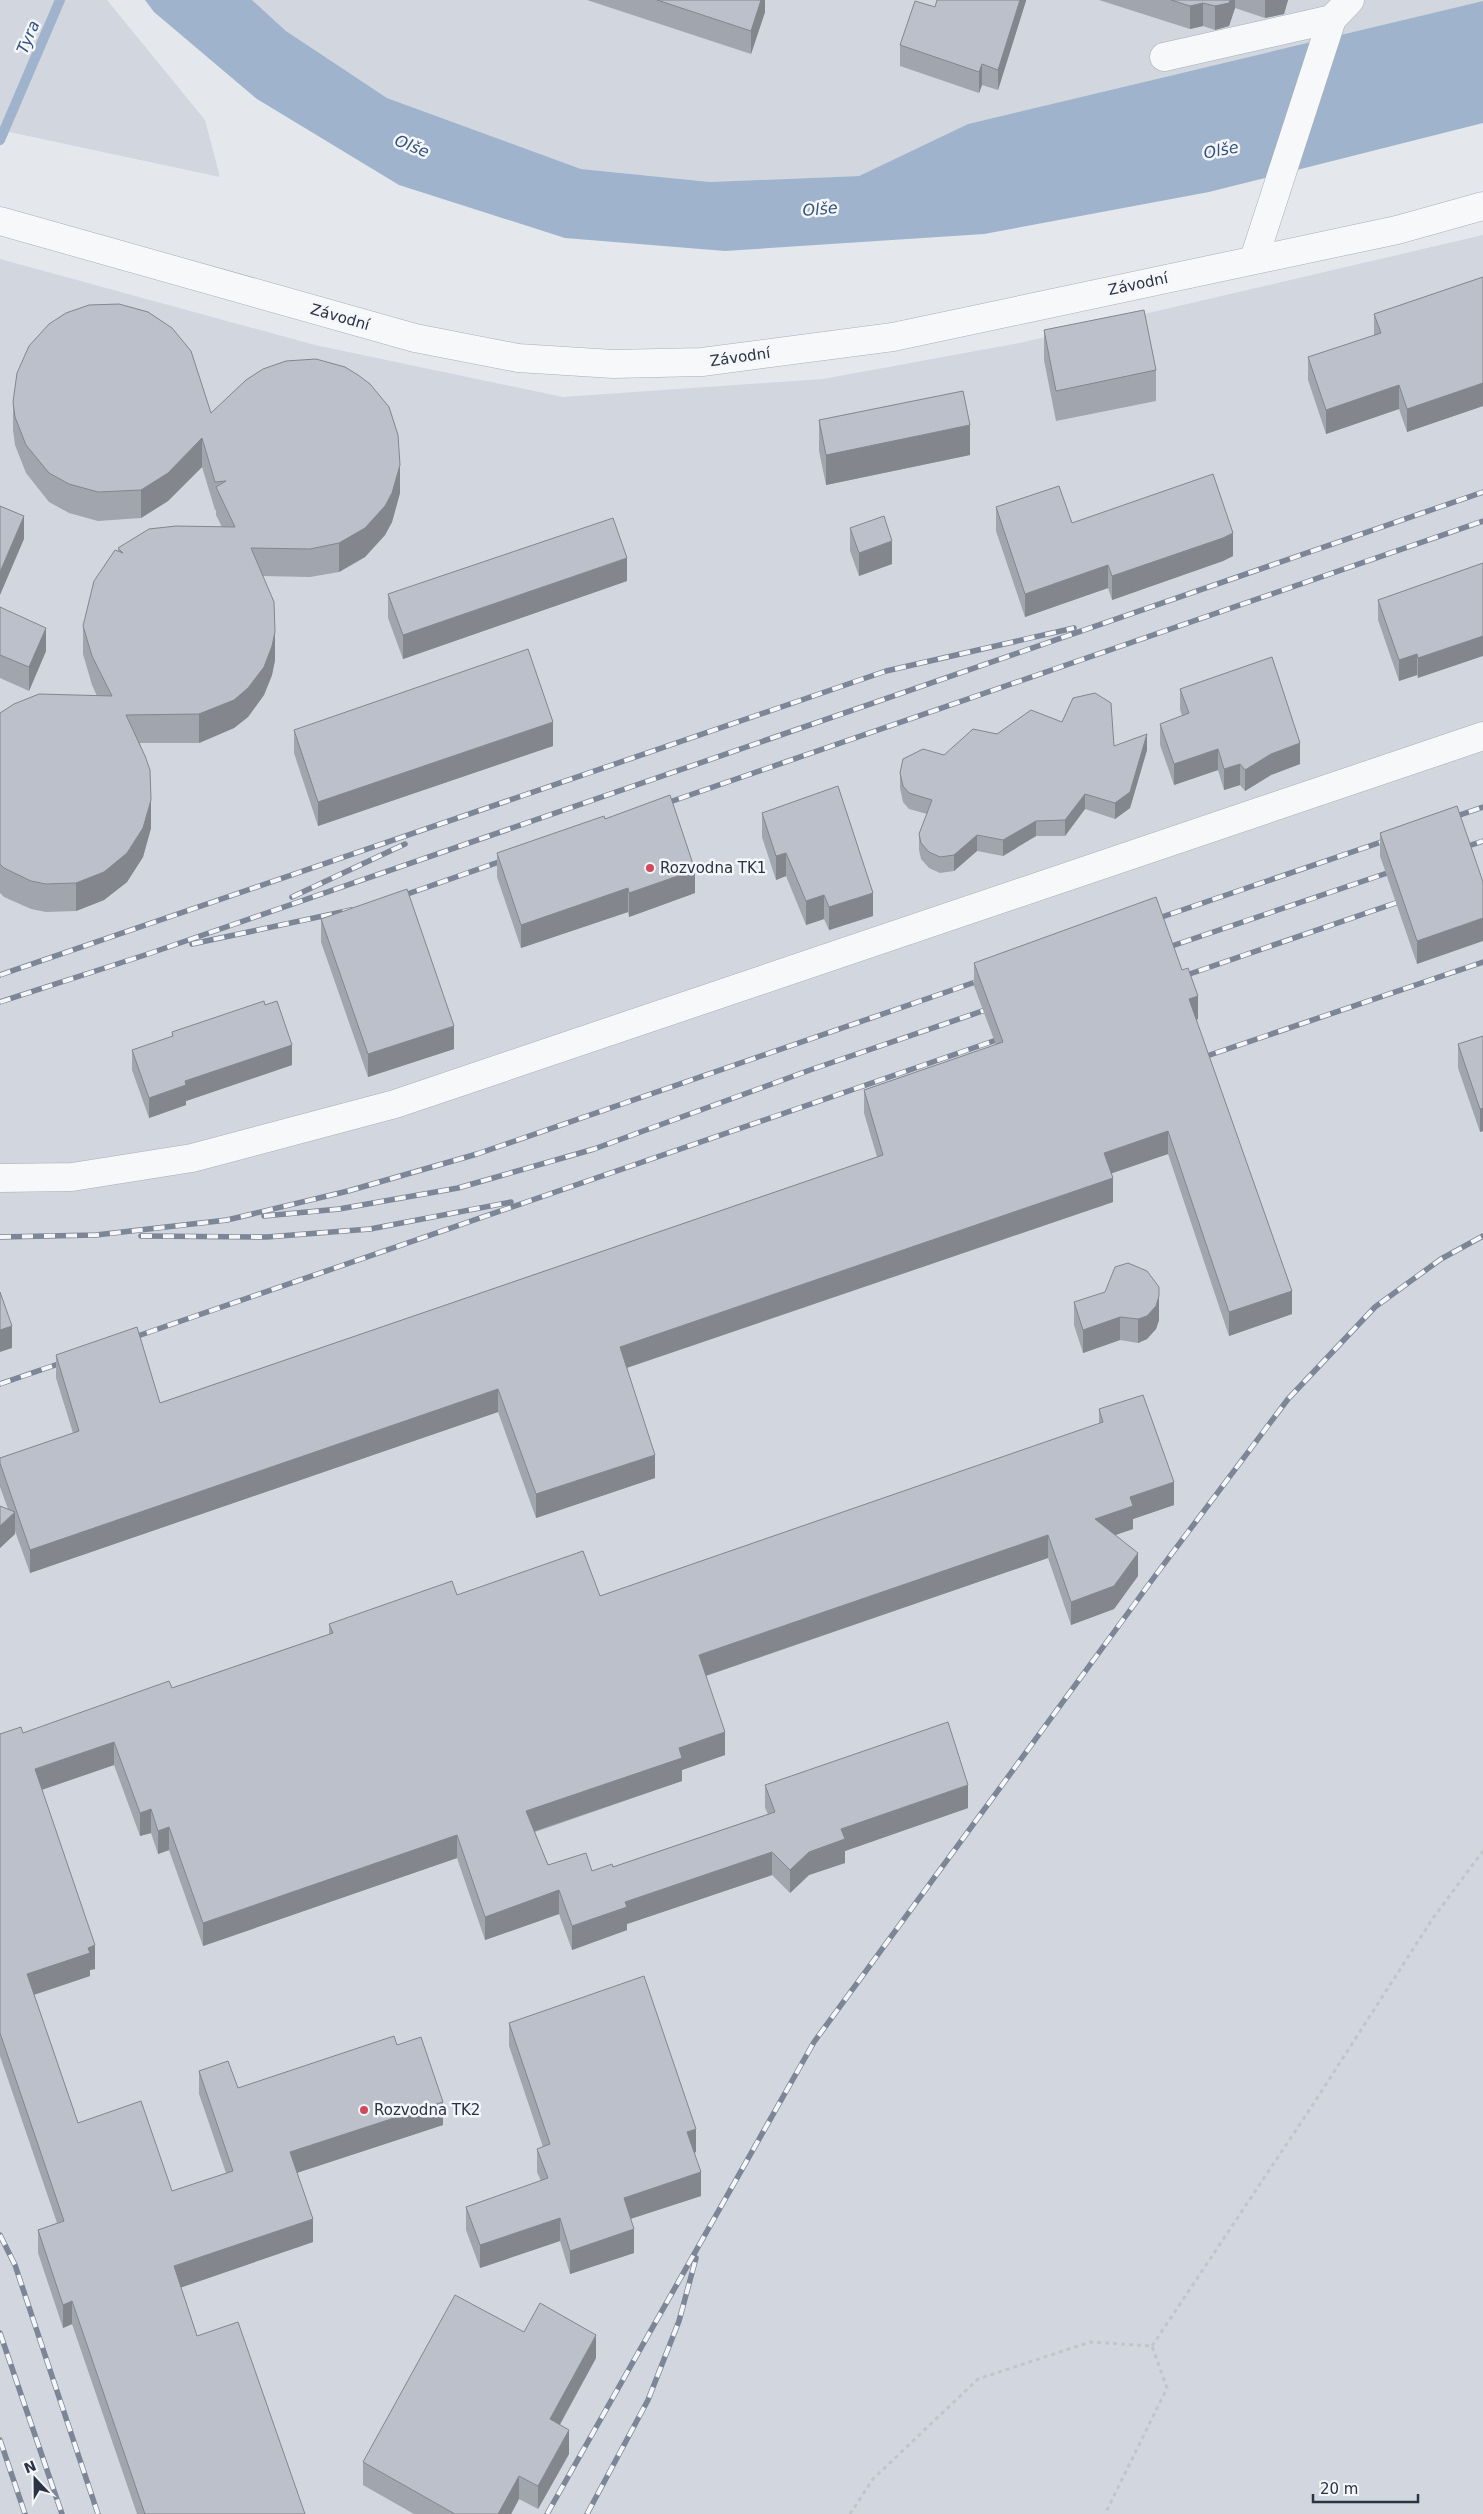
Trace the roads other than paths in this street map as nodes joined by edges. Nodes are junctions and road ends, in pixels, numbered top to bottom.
1 (1341, 9) edge
2 (1164, 57) dead end
3 (1483, 206) edge
4 (0, 221) edge
5 (1254, 259) junction
6 (1483, 736) edge
7 (0, 1178) edge

1 - 2 street
1 - 5 street
3 - 5 street, Závodní
4 - 5 street, Závodní
6 - 7 street

